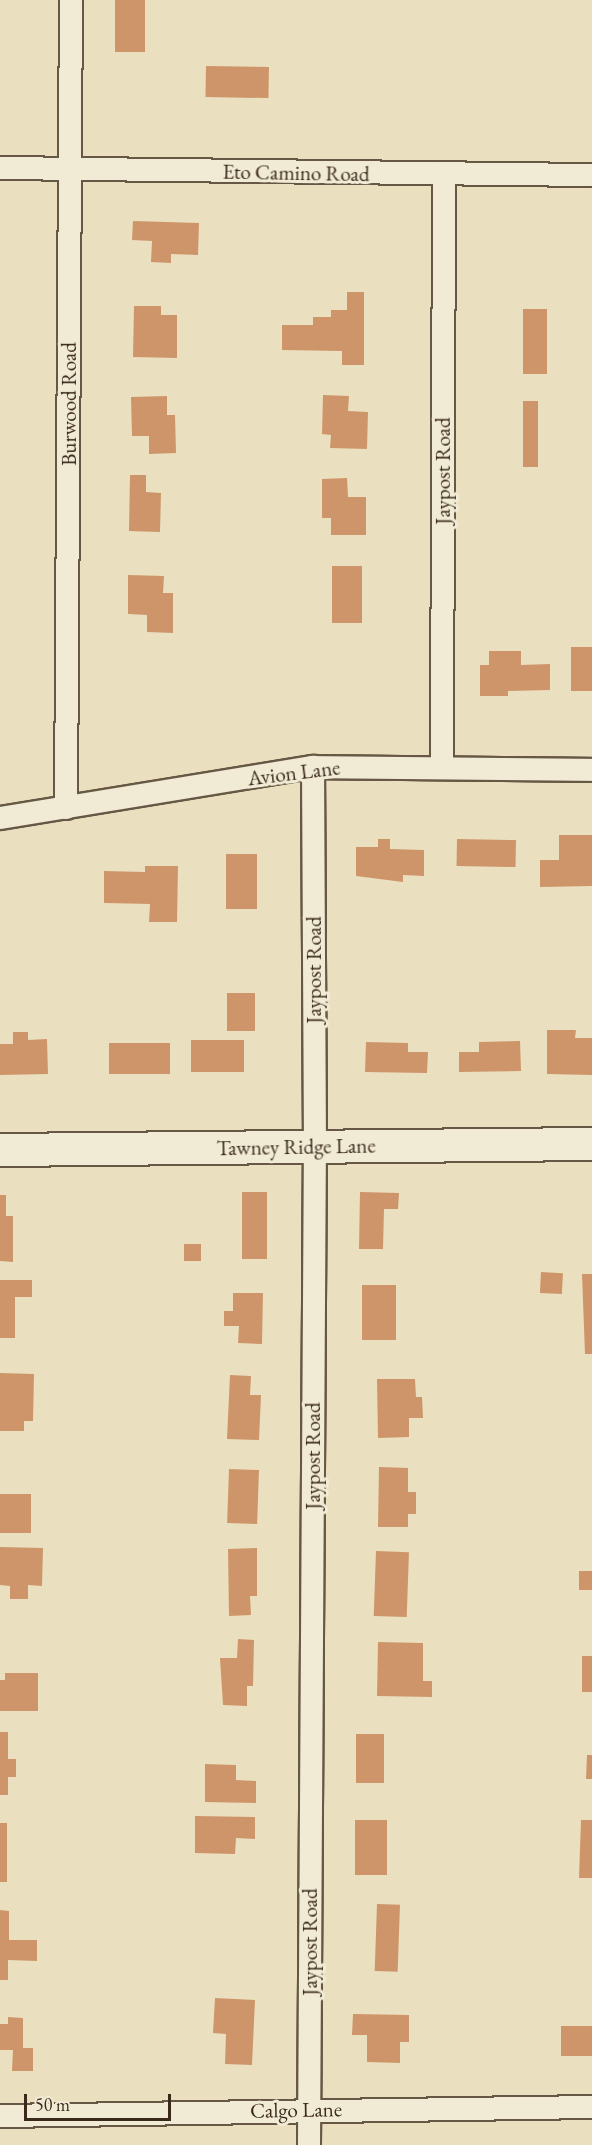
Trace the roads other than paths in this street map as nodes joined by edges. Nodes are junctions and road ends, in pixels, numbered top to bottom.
1 (71, 0) edge
2 (0, 168) edge
3 (71, 169) junction
4 (444, 175) junction
5 (592, 175) edge
6 (442, 766) junction
7 (313, 767) junction
8 (592, 770) edge
9 (66, 808) junction
10 (0, 818) edge
11 (592, 1144) edge
12 (315, 1147) junction
13 (0, 1150) edge
14 (592, 2107) edge
15 (309, 2110) junction
16 (0, 2116) edge
17 (309, 2145) edge

1 - 3 street, Burwood Road
2 - 3 street, Eto Camino Road
3 - 4 street, Eto Camino Road
3 - 9 street, Burwood Road
4 - 5 street, Eto Camino Road
4 - 6 street, Jaypost Road
6 - 7 street, Avion Lane
6 - 8 street, Avion Lane
7 - 9 street, Avion Lane
7 - 12 street, Jaypost Road
9 - 10 street, Avion Lane
11 - 12 street, Tawney Ridge Lane
12 - 13 street, Tawney Ridge Lane
12 - 15 street, Jaypost Road
14 - 15 street, Calgo Lane
15 - 16 street, Calgo Lane
15 - 17 street, Jaypost Road

